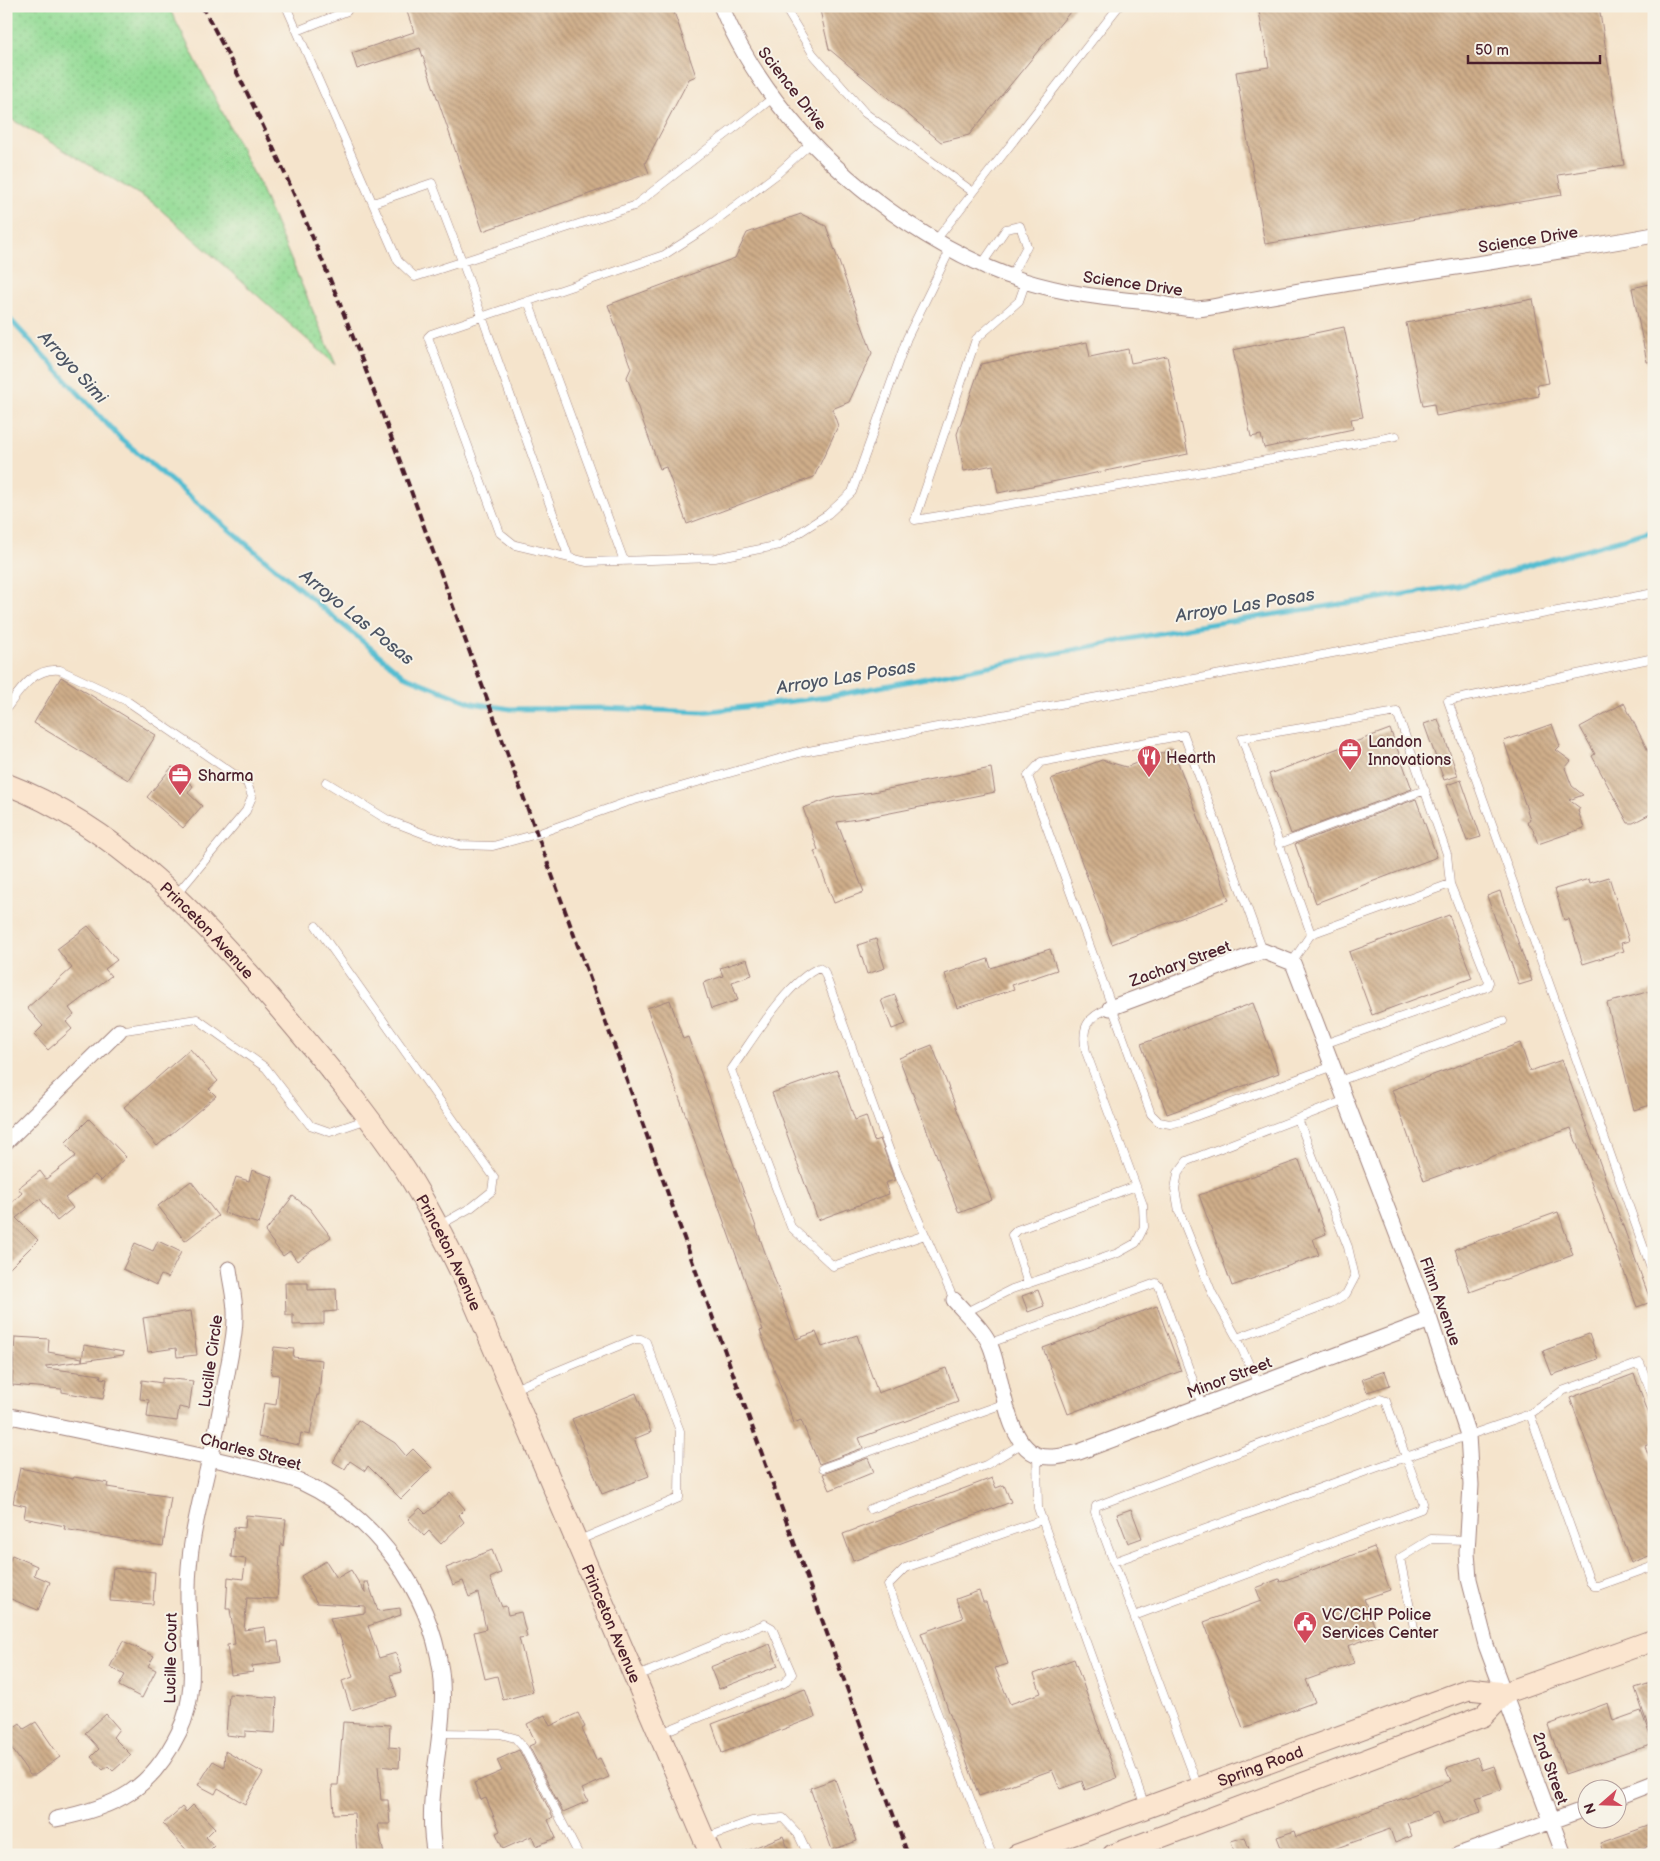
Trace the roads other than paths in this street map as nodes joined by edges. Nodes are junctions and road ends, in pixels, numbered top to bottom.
1 (286, 6) edge
2 (350, 6) edge
3 (721, 6) edge
4 (784, 6) edge
5 (1119, 6) edge
6 (297, 31) junction
7 (774, 97) junction
8 (812, 142) junction
9 (973, 192) junction
10 (372, 203) junction
11 (1654, 235) edge
12 (936, 240) junction
13 (951, 248) junction
14 (462, 261) junction
15 (982, 264) junction
16 (1011, 276) junction
17 (1026, 281) junction
18 (528, 301) junction
19 (480, 317) junction
20 (1396, 436) dead end
21 (569, 558) junction
22 (624, 561) junction
23 (1654, 593) edge
24 (1654, 658) edge
25 (6, 709) edge
26 (326, 782) dead end
27 (6, 784) edge
28 (1425, 790) junction
29 (1279, 844) junction
30 (1450, 884) junction
31 (174, 896) junction
32 (316, 926) dead end
33 (1311, 934) junction
34 (1264, 951) junction
35 (1292, 962) junction
36 (1111, 1008) junction
37 (1503, 1021) dead end
38 (119, 1032) joint
39 (1324, 1044) junction
40 (1333, 1066) junction
41 (1339, 1081) junction
42 (1346, 1100) junction
43 (369, 1119) junction
44 (1298, 1119) junction
45 (6, 1142) edge
46 (1136, 1186) junction
47 (438, 1226) junction
48 (925, 1235) junction
49 (229, 1269) dead end
50 (1654, 1276) edge
51 (1028, 1284) junction
52 (954, 1300) joint
53 (964, 1313) junction
54 (1430, 1320) junction
55 (1237, 1338) junction
56 (990, 1343) junction
57 (1258, 1384) junction
58 (512, 1390) junction
59 (1654, 1400) edge
60 (1006, 1403) junction
61 (1202, 1405) junction
62 (1530, 1414) junction
63 (6, 1415) edge
64 (1468, 1435) junction
65 (1022, 1443) junction
66 (1037, 1455) junction
67 (1406, 1456) junction
68 (211, 1457) junction
69 (823, 1468) dead end
70 (870, 1509) dead end
71 (1042, 1520) junction
72 (1467, 1540) junction
73 (575, 1542) junction
74 (1113, 1562) junction
75 (1654, 1566) edge
76 (1134, 1616) junction
77 (1415, 1633) dead end
78 (1654, 1640) edge
79 (633, 1678) junction
80 (1505, 1694) junction
81 (441, 1733) junction
82 (658, 1735) junction
83 (1654, 1783) edge
84 (1198, 1787) junction
85 (1628, 1793) edge
86 (1146, 1806) junction
87 (1578, 1812) edge
88 (56, 1819) dead end
89 (1552, 1821) junction
90 (707, 1847) edge
91 (434, 1855) edge
92 (579, 1855) edge
93 (808, 1855) edge
94 (992, 1855) edge
95 (1017, 1855) edge
96 (1113, 1855) edge
97 (1458, 1855) edge
98 (1564, 1855) edge

1 - 6 lane
2 - 6 lane
3 - 7 street, Science Drive
4 - 9 lane
5 - 9 lane
6 - 10 lane
7 - 8 street, Science Drive
7 - 14 lane
8 - 12 street, Science Drive
8 - 18 lane
9 - 12 lane
10 - 14 lane
10 - 14 lane
11 - 17 street, Science Drive
12 - 13 street, Science Drive
13 - 15 street, Science Drive
13 - 22 lane
14 - 19 lane
15 - 16 street, Science Drive
15 - 16 lane
16 - 17 street, Science Drive
17 - 20 lane
18 - 19 lane
18 - 22 lane
19 - 21 lane
19 - 21 lane
21 - 22 lane
23 - 26 lane
24 - 50 lane
25 - 31 lane
27 - 31 street, Princeton Avenue
28 - 29 lane
28 - 29 lane
28 - 30 lane
29 - 33 lane
30 - 33 lane
30 - 39 lane
31 - 43 street, Princeton Avenue
32 - 47 lane
33 - 35 lane
34 - 35 street
34 - 36 street, Zachary Street
34 - 36 lane
35 - 39 street, Flinn Avenue
36 - 40 lane
36 - 46 lane
37 - 41 lane
38 - 43 lane
38 - 45 street
39 - 40 street, Flinn Avenue
40 - 41 street, Flinn Avenue
41 - 42 street, Flinn Avenue
42 - 44 lane
42 - 54 street, Flinn Avenue
43 - 47 street, Princeton Avenue
44 - 55 lane
44 - 55 lane
46 - 51 lane
46 - 51 lane
47 - 58 street, Princeton Avenue
48 - 48 lane
48 - 52 lane
49 - 68 street, Lucille Circle
51 - 53 lane
52 - 53 street
53 - 56 street
54 - 57 street, Minor Street
54 - 64 street, Flinn Avenue
55 - 57 lane
56 - 60 street
56 - 61 lane
57 - 61 street, Minor Street
58 - 73 street, Princeton Avenue
58 - 73 lane
59 - 62 lane
60 - 65 street
60 - 69 lane
61 - 66 street, Minor Street
62 - 64 lane
62 - 75 lane
63 - 68 street, Charles Street
64 - 67 lane
64 - 72 street, Flinn Avenue
65 - 66 street
65 - 70 lane
66 - 71 lane
67 - 74 lane
67 - 74 lane
67 - 76 lane
68 - 81 street, Charles Street
68 - 88 street, Lucille Court
71 - 86 lane
71 - 94 lane
72 - 77 lane
72 - 80 street, Flinn Avenue
73 - 79 street, Princeton Avenue
74 - 76 lane
76 - 84 lane
78 - 80 street, Spring Road
79 - 82 street, Princeton Avenue
79 - 82 lane
80 - 84 street, Spring Road
80 - 89 street, 2nd Street
80 - 96 street, Spring Road
81 - 91 street, Charles Street
81 - 92 lane
82 - 90 street, Princeton Avenue
83 - 85 street
84 - 86 street, Spring Road
86 - 95 street, Spring Road
87 - 89 street
89 - 97 street
89 - 98 street, 2nd Street
90 - 93 lane

